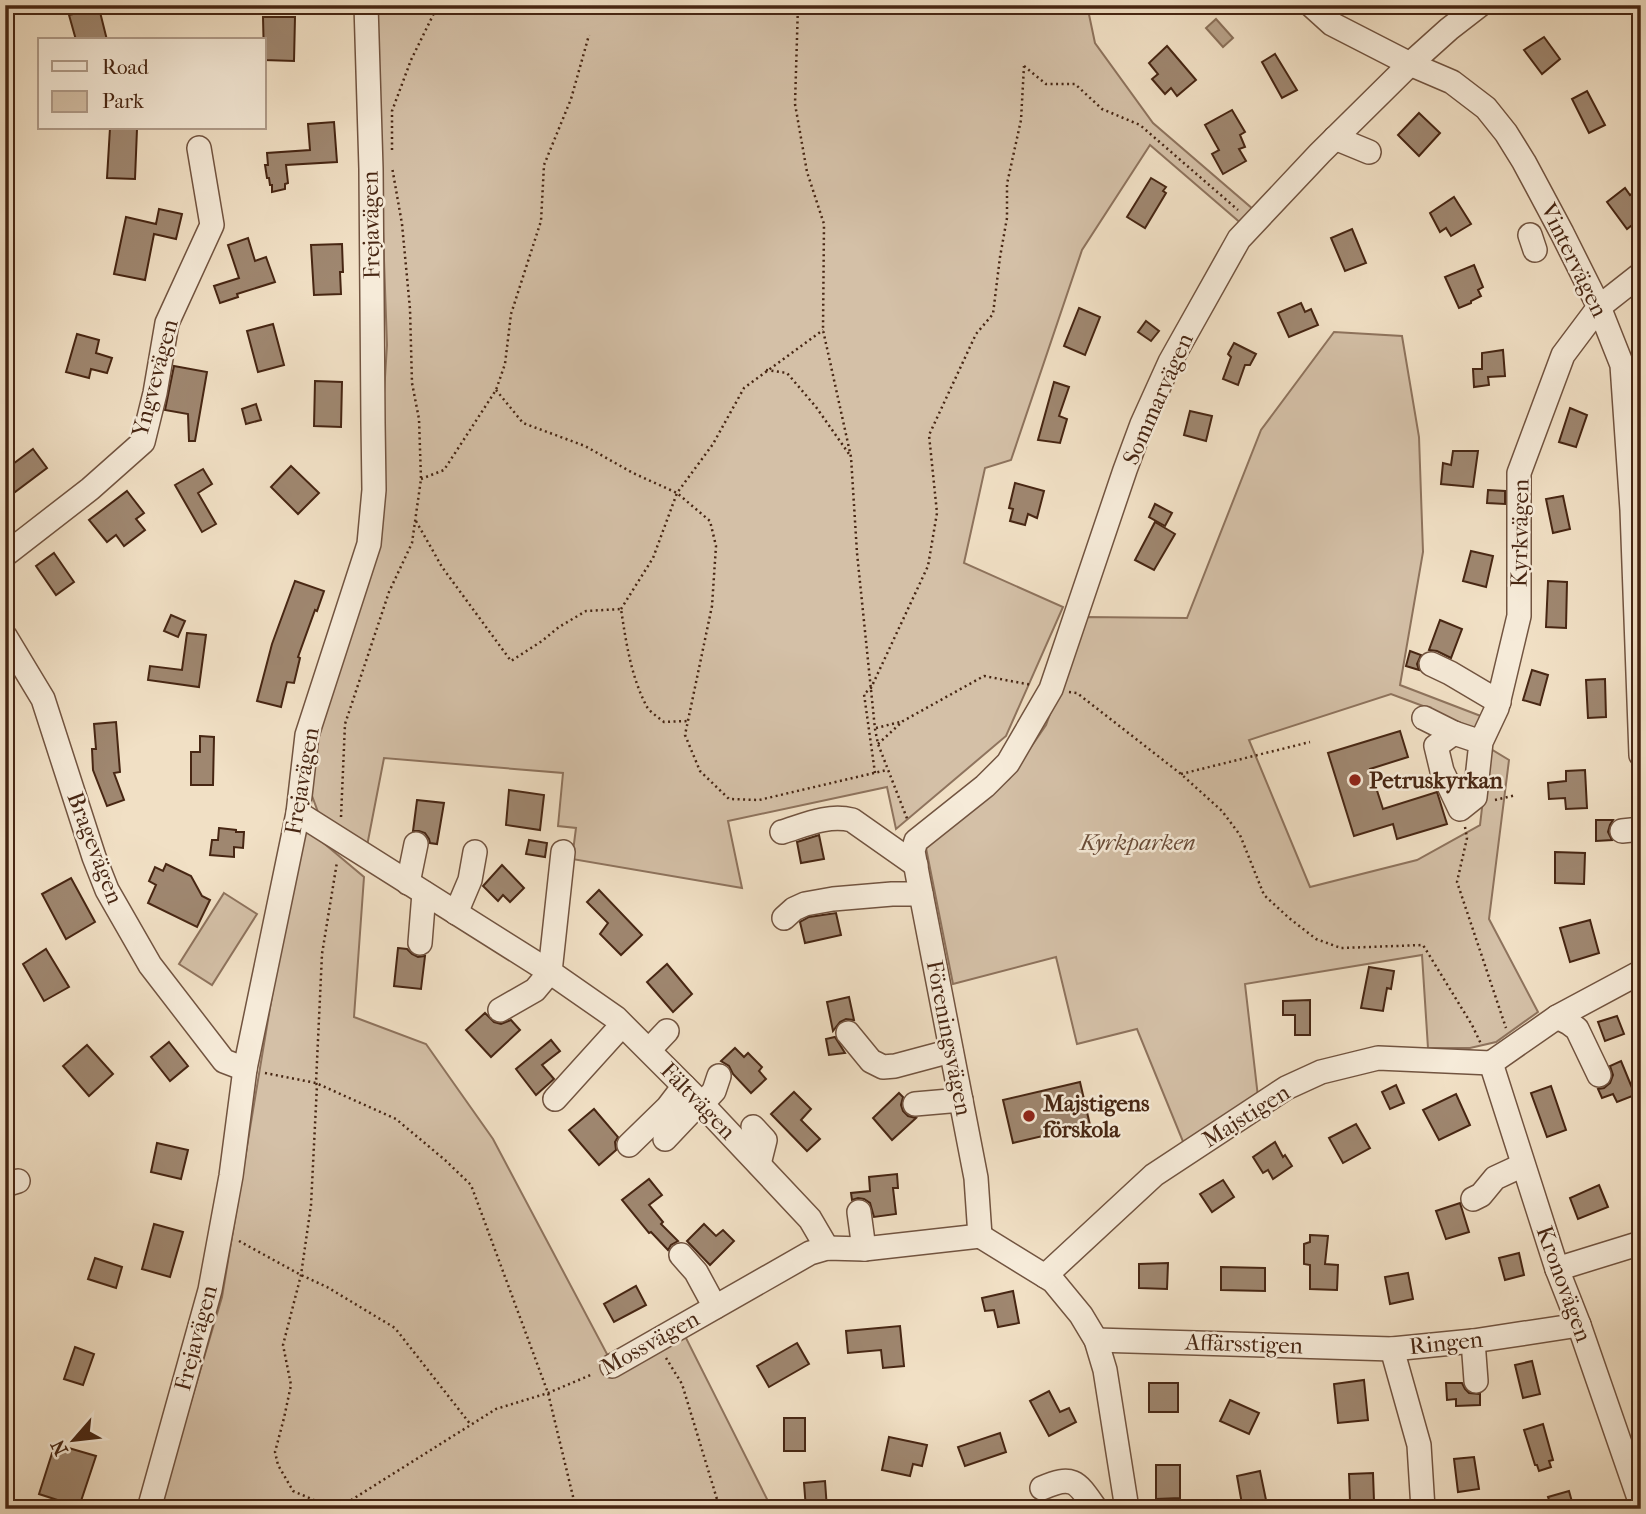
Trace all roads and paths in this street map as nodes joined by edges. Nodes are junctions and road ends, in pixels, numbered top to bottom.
1 (366, 5) edge
2 (438, 5) edge
3 (798, 5) edge
4 (1311, 5) edge
5 (1480, 5) edge
6 (589, 35) dead end
7 (1410, 64) junction
8 (1335, 138) junction
9 (199, 148) dead end
10 (392, 151) dead end
11 (1369, 152) dead end
12 (392, 165) dead end
13 (1254, 224) junction
14 (1641, 274) edge
15 (1599, 307) junction
16 (823, 330) junction
17 (766, 370) junction
18 (496, 390) junction
19 (850, 457) junction
20 (421, 479) junction
21 (677, 493) junction
22 (1636, 510) edge
23 (415, 519) junction
24 (5, 555) edge
25 (621, 608) junction
26 (1639, 623) edge
27 (5, 636) edge
28 (1430, 664) dead end
29 (871, 688) junction
30 (1051, 689) junction
31 (1499, 702) junction
32 (1424, 718) dead end
33 (688, 721) junction
34 (903, 721) junction
35 (875, 729) junction
36 (1454, 733) junction
37 (1310, 742) dead end
38 (1481, 742) junction
39 (878, 744) junction
40 (1641, 755) edge
41 (887, 770) junction
42 (875, 773) junction
43 (1181, 774) junction
44 (1460, 809) junction
45 (298, 813) junction
46 (782, 832) dead end
47 (340, 840) junction
48 (916, 841) junction
49 (416, 844) dead end
50 (475, 852) dead end
51 (563, 852) dead end
52 (916, 865) junction
53 (416, 888) junction
54 (921, 894) junction
55 (456, 913) junction
56 (785, 918) dead end
57 (420, 943) dead end
58 (550, 972) junction
59 (1641, 972) edge
60 (500, 1010) dead end
61 (1557, 1017) junction
62 (622, 1024) junction
63 (667, 1031) dead end
64 (849, 1033) dead end
65 (1512, 1048) junction
66 (649, 1050) junction
67 (951, 1051) junction
68 (1491, 1063) junction
69 (245, 1069) junction
70 (1599, 1075) dead end
71 (719, 1076) dead end
72 (316, 1083) junction
73 (695, 1097) junction
74 (555, 1099) dead end
75 (961, 1100) junction
76 (928, 1109) dead end
77 (753, 1127) dead end
78 (665, 1139) dead end
79 (629, 1145) dead end
80 (760, 1164) junction
81 (1523, 1165) junction
82 (1473, 1199) dead end
83 (859, 1212) dead end
84 (221, 1231) junction
85 (980, 1236) junction
86 (1641, 1242) edge
87 (827, 1248) junction
88 (864, 1249) junction
89 (681, 1255) dead end
90 (1557, 1269) junction
91 (301, 1275) junction
92 (1045, 1276) junction
93 (715, 1307) junction
94 (1579, 1325) junction
95 (1096, 1340) junction
96 (1473, 1341) junction
97 (656, 1342) junction
98 (1392, 1349) junction
99 (614, 1357) joint
100 (1476, 1381) dead end
101 (548, 1393) junction
102 (471, 1424) junction
103 (1042, 1488) dead end
104 (1641, 1504) edge
105 (149, 1509) edge
106 (336, 1509) edge
107 (576, 1509) edge
108 (720, 1509) edge
109 (1096, 1509) edge
110 (1127, 1509) edge
111 (1423, 1509) edge

1 - 45 street, Frejavägen
2 - 10 path
3 - 16 path
4 - 7 street, Vintervägen
5 - 7 street, Sommarvägen
6 - 18 path
7 - 8 street, Sommarvägen
7 - 15 street, Vintervägen
8 - 11 street
8 - 13 street, Sommarvägen
9 - 24 street, Yngvevägen
12 - 20 path
13 - 29 path
13 - 30 street, Sommarvägen
14 - 15 street, Kyrkvägen
15 - 22 street, Vintervägen
15 - 31 street, Kyrkvägen
16 - 17 path
16 - 19 path
17 - 19 path
17 - 21 path
18 - 20 path
18 - 21 path
19 - 29 path
20 - 23 path
21 - 25 path
21 - 33 path
22 - 26 street, Vintervägen
23 - 25 path
23 - 47 path
25 - 33 path
26 - 40 street, Vintervägen
27 - 69 street, Bragevägen
28 - 31 street
29 - 35 path
29 - 42 path
30 - 34 path
30 - 43 path
30 - 48 street, Sommarvägen
31 - 38 street, Kyrkvägen
32 - 36 street
33 - 42 path
34 - 35 path
34 - 39 path
35 - 39 path
36 - 38 street
36 - 44 street
37 - 43 path
38 - 44 street, Kyrkvägen
39 - 41 path
41 - 42 path
41 - 48 path
43 - 68 path
44 - 65 path
45 - 47 street, Fältvägen
45 - 69 street, Frejavägen
46 - 52 street
47 - 53 street, Fältvägen
47 - 72 path
48 - 52 street, Föreningsvägen
49 - 53 street
50 - 55 street
51 - 58 street
52 - 54 street, Föreningsvägen
53 - 55 street, Fältvägen
53 - 57 street
54 - 56 street
54 - 67 street, Föreningsvägen
55 - 58 street, Fältvägen
58 - 60 street
58 - 62 street, Fältvägen
59 - 61 street
61 - 65 street
61 - 70 street
62 - 66 street, Fältvägen
62 - 74 street
63 - 66 street
64 - 67 street
65 - 68 street
66 - 73 street, Fältvägen
67 - 75 street, Föreningsvägen
68 - 81 street, Kronovägen
68 - 92 street, Majstigen
69 - 72 path
69 - 84 street, Frejavägen
71 - 73 street
72 - 91 path
72 - 101 path
73 - 78 street
73 - 79 street
73 - 80 street, Fältvägen
75 - 76 street
75 - 85 street, Föreningsvägen
77 - 80 street
80 - 87 street, Fältvägen
81 - 82 street
81 - 90 street, Kronovägen
83 - 88 street
84 - 91 path
84 - 105 street, Frejavägen
85 - 88 street, Mossvägen
85 - 92 street
86 - 90 street
87 - 88 street, Mossvägen
87 - 93 street, Mossvägen
89 - 93 street
90 - 94 street, Kronovägen
91 - 102 path
91 - 106 path
92 - 95 street
93 - 97 street, Mossvägen
94 - 96 street, Ringen
94 - 104 street, Kronovägen
95 - 98 street, Affärsstigen
95 - 110 street
96 - 98 street, Ringen
96 - 100 street
97 - 99 street, Mossvägen
97 - 108 path
98 - 111 street, Ringen
99 - 101 path, Mossvägen
101 - 102 path, Mossvägen
101 - 107 path
102 - 106 path, Mossvägen
103 - 109 street

